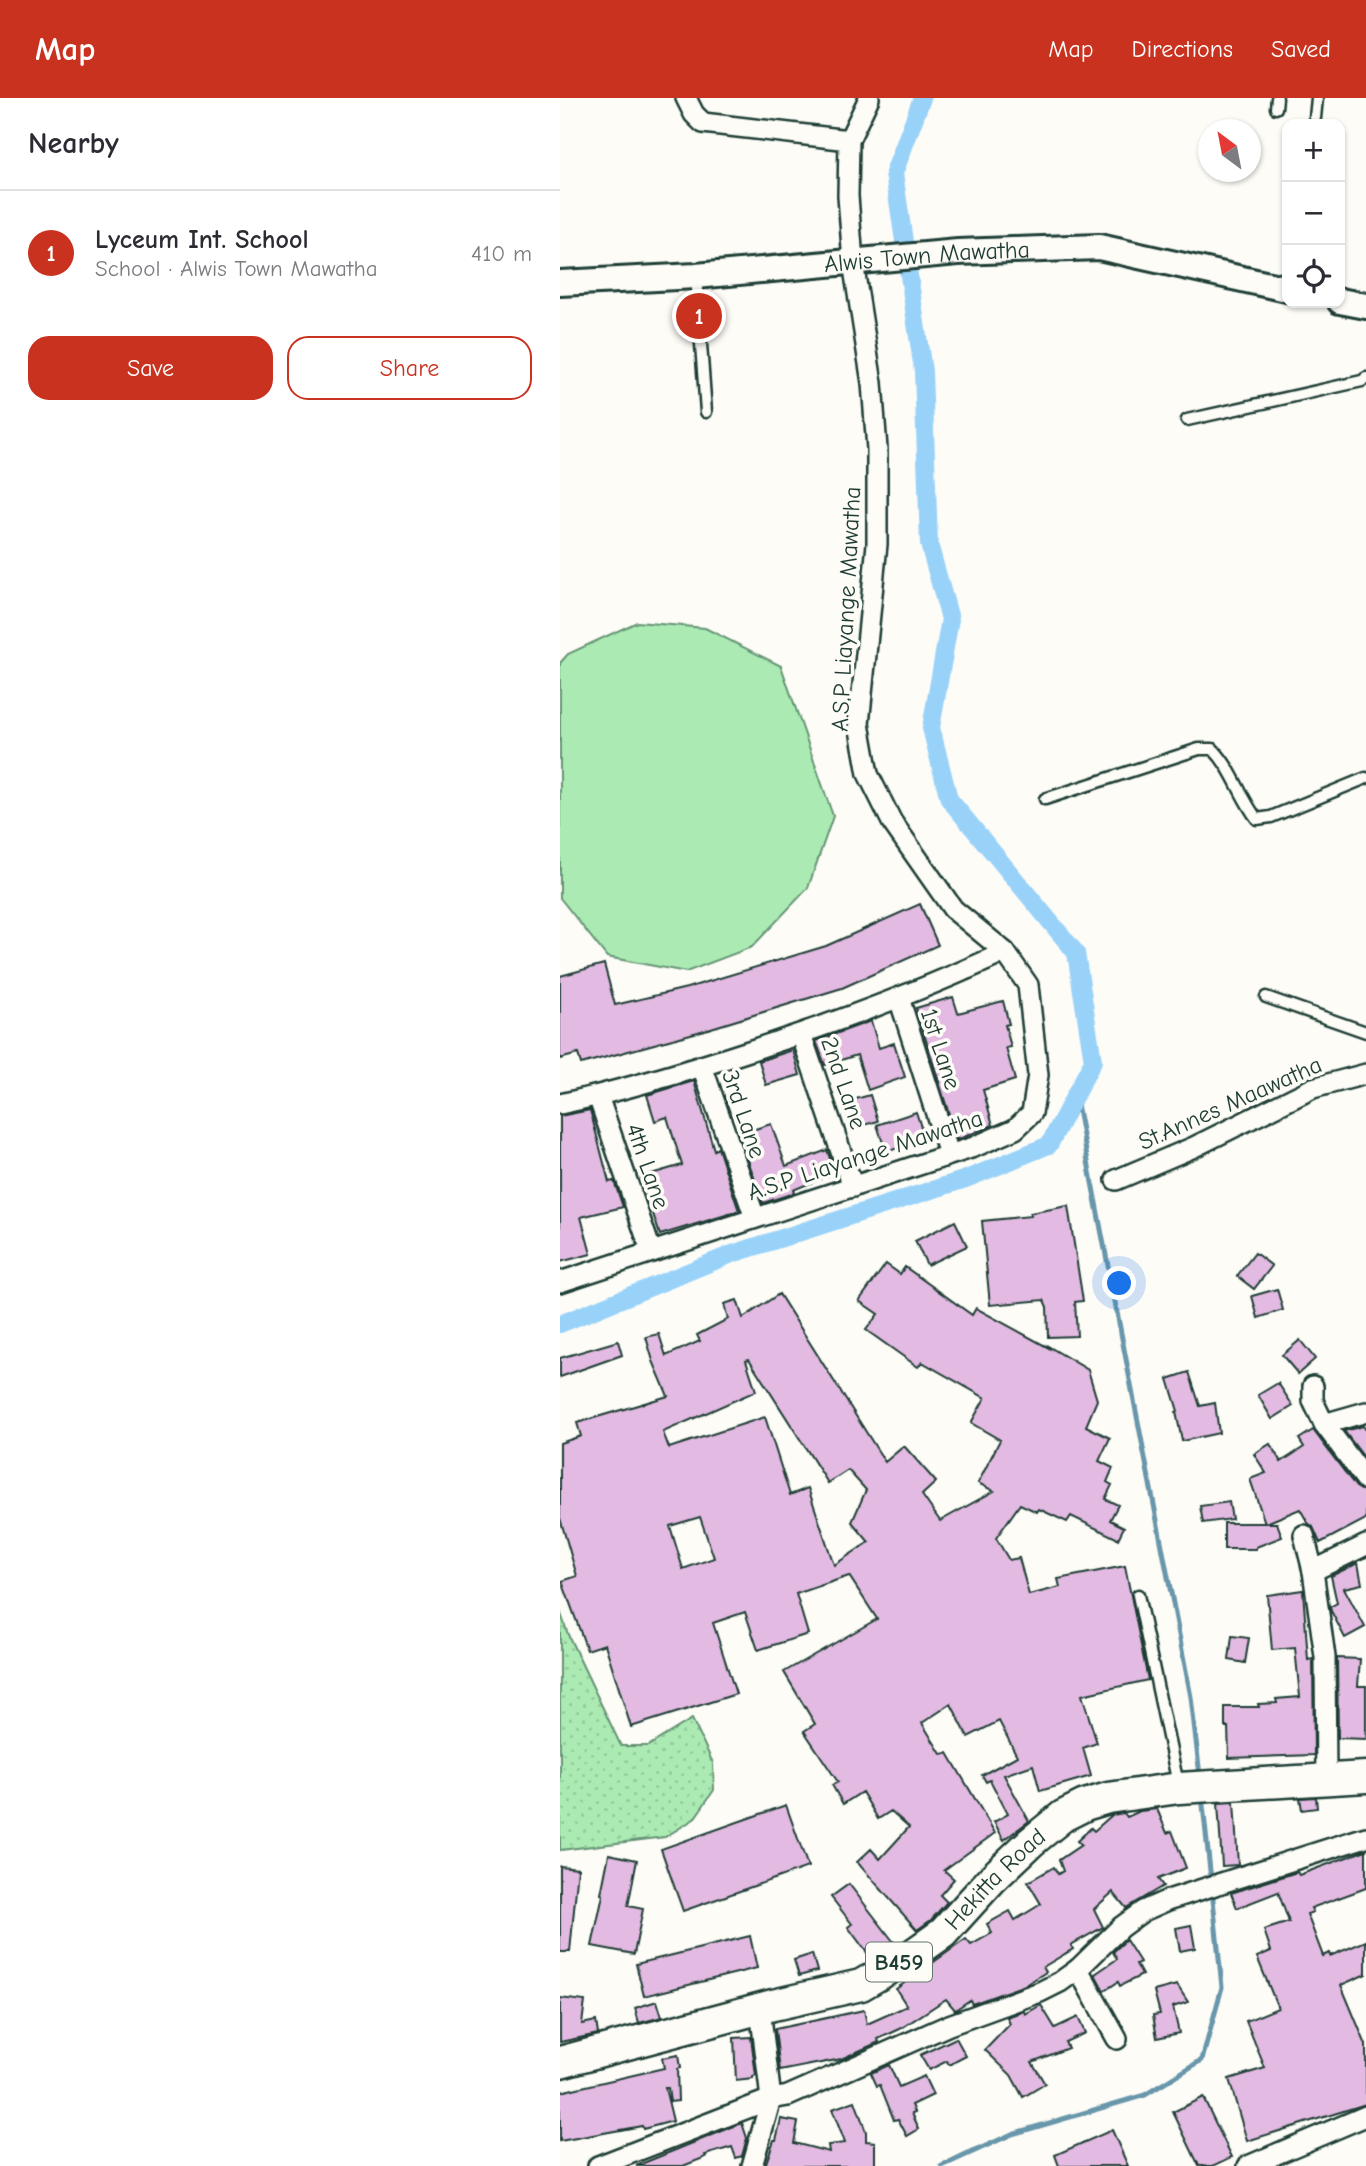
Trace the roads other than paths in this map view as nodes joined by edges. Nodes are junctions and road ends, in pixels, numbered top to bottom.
1 (686, 98) edge
2 (869, 98) edge
3 (1317, 98) edge
4 (1315, 118) dead end
5 (849, 140) junction
6 (862, 261) junction
7 (696, 276) junction
8 (560, 283) edge
9 (1282, 288) edge
10 (1345, 302) edge
11 (1366, 306) edge
12 (1366, 378) edge
13 (706, 412) dead end
14 (1187, 420) dead end
15 (1366, 778) edge
16 (1045, 799) dead end
17 (1005, 953) junction
18 (1266, 997) dead end
19 (899, 998) junction
20 (1366, 1032) edge
21 (801, 1034) junction
22 (702, 1066) junction
23 (1366, 1074) edge
24 (598, 1096) junction
25 (560, 1104) edge
26 (949, 1154) junction
27 (1116, 1180) dead end
28 (853, 1187) junction
29 (755, 1218) junction
30 (651, 1251) junction
31 (560, 1282) edge
32 (1313, 1386) dead end
33 (1366, 1412) edge
34 (1324, 1424) junction
35 (1366, 1480) edge
36 (1304, 1535) dead end
37 (1366, 1545) edge
38 (1313, 1571) junction
39 (1138, 1595) dead end
40 (1366, 1777) edge
41 (1326, 1780) junction
42 (1186, 1787) junction
43 (1366, 1837) edge
44 (1078, 1969) junction
45 (761, 2009) junction
46 (1117, 2039) dead end
47 (560, 2062) edge
48 (771, 2099) junction
49 (1366, 2116) edge
50 (598, 2166) edge
51 (752, 2166) edge
52 (1248, 2166) edge

1 - 5 street
2 - 5 street
3 - 4 lane
5 - 6 street, A.S.P Liayange Mawatha
6 - 7 street, Alwis Town Mawatha
6 - 9 street, Alwis Town Mawatha
6 - 17 street, A.S.P Liayange Mawatha
7 - 8 street, Alwis Town Mawatha
7 - 13 lane
10 - 11 street
12 - 14 lane
15 - 16 lane
17 - 19 street
17 - 26 street, A.S.P Liayange Mawatha
18 - 20 lane
19 - 21 street
19 - 26 street, 1st Lane
21 - 22 street
21 - 28 street, 2nd Lane
22 - 24 street
22 - 29 street, 3rd Lane
23 - 27 street, St.Annes Maawatha
24 - 25 street
24 - 30 street, 4th Lane
26 - 28 street, A.S.P Liayange Mawatha
28 - 29 street, A.S.P Liayange Mawatha
29 - 30 street, A.S.P Liayange Mawatha
30 - 31 street, A.S.P Liayange Mawatha
32 - 34 street
33 - 34 street
34 - 35 street
36 - 38 street
37 - 38 street
38 - 41 street
39 - 42 lane
40 - 41 main road, Hekitta Road / B459
41 - 42 main road, Hekitta Road / B459
42 - 45 main road, Hekitta Road / B459
43 - 44 street
44 - 46 street
44 - 48 street
45 - 47 main road, Hekitta Road / B459
45 - 48 street
48 - 50 street
48 - 51 street
49 - 52 street

